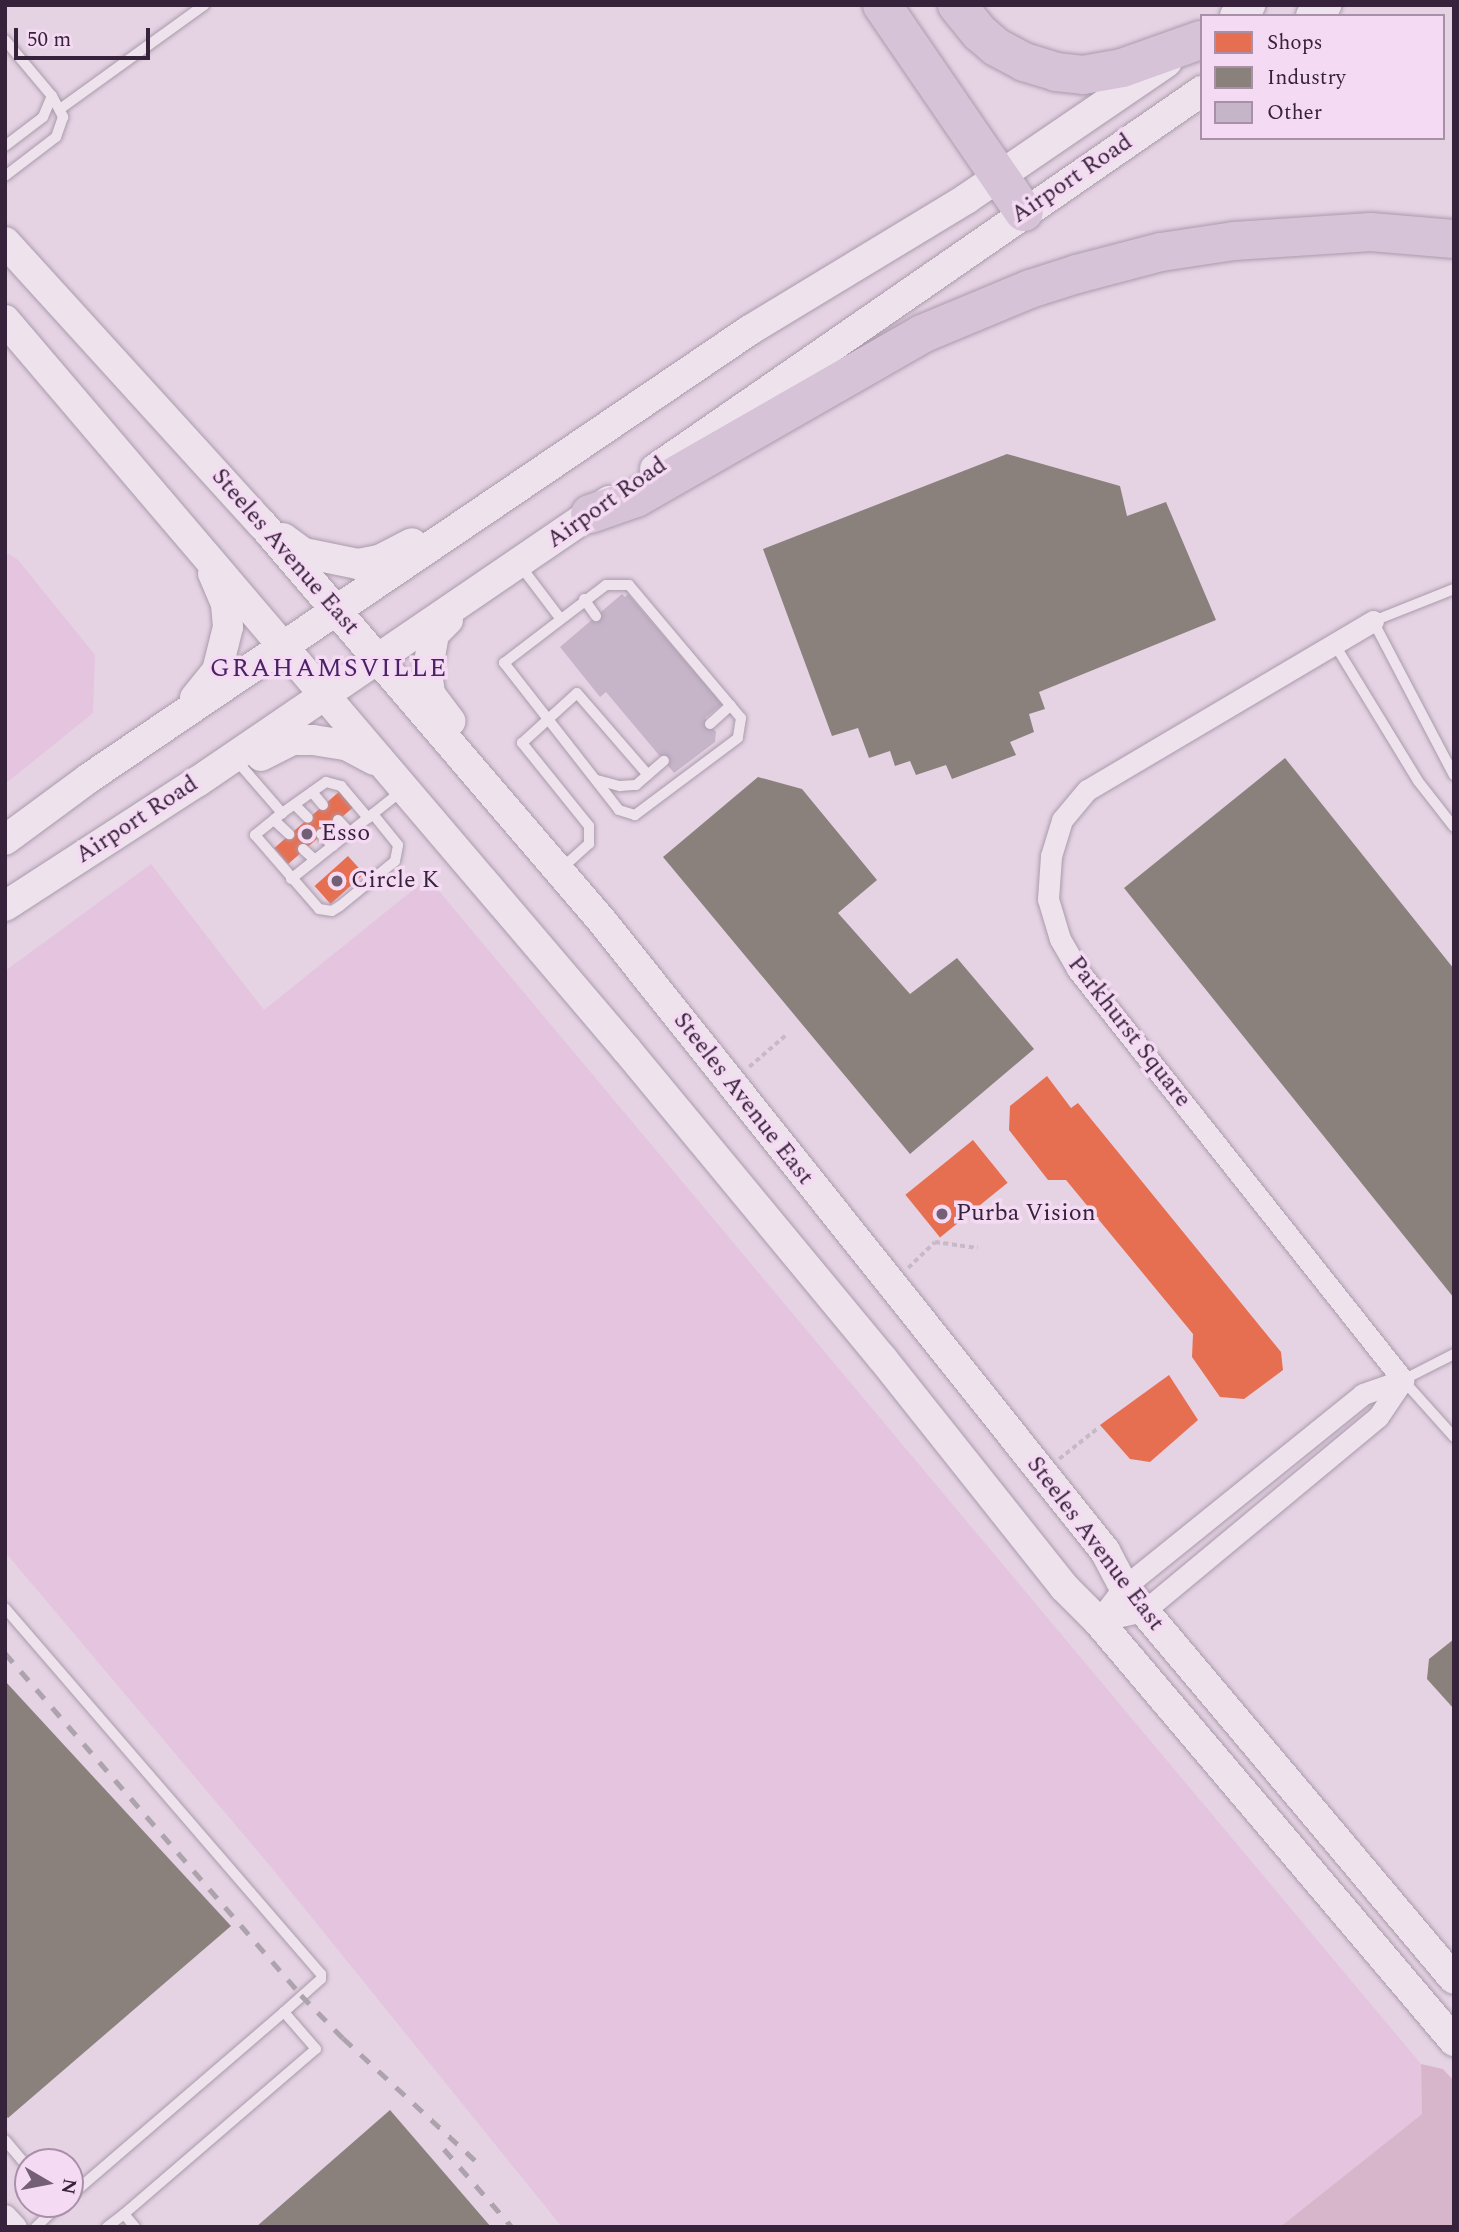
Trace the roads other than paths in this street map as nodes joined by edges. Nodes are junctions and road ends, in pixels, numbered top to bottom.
1 (204, 5) edge
2 (882, 5) edge
3 (957, 5) edge
4 (1200, 39) edge
5 (5, 40) edge
6 (1200, 40) edge
7 (1200, 91) edge
8 (52, 96) junction
9 (60, 109) junction
10 (5, 146) edge
11 (5, 176) edge
12 (1000, 176) junction
13 (1024, 212) junction
14 (1454, 239) edge
15 (5, 243) edge
16 (5, 320) edge
17 (505, 496) junction
18 (590, 514) junction
19 (262, 524) junction
20 (203, 552) junction
21 (519, 564) junction
22 (1454, 589) edge
23 (477, 593) junction
24 (584, 599) junction
25 (337, 612) junction
26 (596, 616) dead end
27 (560, 618) junction
28 (1373, 621) junction
29 (1335, 645) junction
30 (285, 647) junction
31 (378, 660) junction
32 (326, 695) junction
33 (731, 705) junction
34 (547, 721) junction
35 (709, 724) dead end
36 (169, 725) junction
37 (664, 761) dead end
38 (243, 768) junction
39 (471, 769) junction
40 (648, 775) junction
41 (1454, 775) edge
42 (597, 780) junction
43 (399, 781) junction
44 (197, 782) junction
45 (312, 792) junction
46 (295, 805) junction
47 (323, 805) dead end
48 (371, 816) junction
49 (278, 817) junction
50 (307, 818) dead end
51 (338, 820) dead end
52 (1454, 827) edge
53 (350, 832) junction
54 (289, 834) dead end
55 (321, 834) dead end
56 (5, 840) edge
57 (333, 846) junction
58 (303, 849) dead end
59 (315, 860) junction
60 (559, 871) junction
61 (291, 879) junction
62 (5, 906) edge
63 (1454, 1354) edge
64 (1403, 1380) junction
65 (1453, 1435) edge
66 (1124, 1587) junction
67 (5, 1608) edge
68 (1144, 1611) junction
69 (1098, 1622) junction
70 (1454, 1979) edge
71 (284, 2012) junction
72 (1454, 2041) edge
73 (84, 2184) edge
74 (124, 2214) junction
75 (5, 2215) edge
76 (16, 2227) edge
77 (107, 2227) edge
78 (135, 2227) edge

1 - 9 lane
2 - 12 highway
3 - 4 highway
5 - 8 lane
6 - 12 main road, Airport Road
7 - 13 main road, Airport Road
8 - 9 lane
8 - 10 lane
9 - 11 lane
12 - 13 highway
12 - 17 main road, Airport Road
13 - 18 main road, Airport Road
14 - 18 highway
15 - 19 main road, Steeles Avenue East
16 - 20 main road, Steeles Avenue East
17 - 19 main road
17 - 25 main road, Airport Road
18 - 21 main road, Airport Road
19 - 25 main road, Steeles Avenue East
20 - 30 main road, Steeles Avenue East
20 - 36 main road
21 - 23 main road, Airport Road
21 - 27 lane
22 - 28 lane
23 - 31 main road, Airport Road
23 - 39 main road
24 - 26 lane
24 - 27 lane
24 - 33 lane
25 - 30 main road, Airport Road
25 - 31 main road, Steeles Avenue East
27 - 34 lane
28 - 29 street, Parkhurst Square
28 - 41 lane
29 - 52 lane
29 - 64 street, Parkhurst Square
30 - 32 main road, Steeles Avenue East
30 - 36 main road, Airport Road
31 - 32 main road, Airport Road
31 - 39 main road, Steeles Avenue East
32 - 43 main road, Steeles Avenue East
32 - 44 main road, Airport Road
33 - 35 lane
33 - 42 lane
34 - 40 lane
34 - 42 lane
34 - 60 lane
36 - 56 main road, Airport Road
37 - 40 lane
38 - 43 main road
38 - 44 main road
38 - 49 lane
39 - 60 main road, Steeles Avenue East
40 - 42 lane
43 - 48 lane
43 - 69 main road, Steeles Avenue East
44 - 62 main road, Airport Road
45 - 46 lane
45 - 47 lane
45 - 48 lane
46 - 49 lane
46 - 50 lane
48 - 53 lane
48 - 61 lane
49 - 54 lane
49 - 61 lane
51 - 53 lane
53 - 57 lane
55 - 57 lane
57 - 59 lane
58 - 59 lane
59 - 61 lane
60 - 66 main road, Steeles Avenue East
63 - 64 lane
64 - 65 lane
64 - 66 street
64 - 68 street
66 - 68 main road, Steeles Avenue East
66 - 69 street
67 - 71 lane
68 - 69 street
68 - 70 main road, Steeles Avenue East
69 - 72 main road, Steeles Avenue East
71 - 73 lane
71 - 74 lane
74 - 77 lane
74 - 78 lane
75 - 76 street

